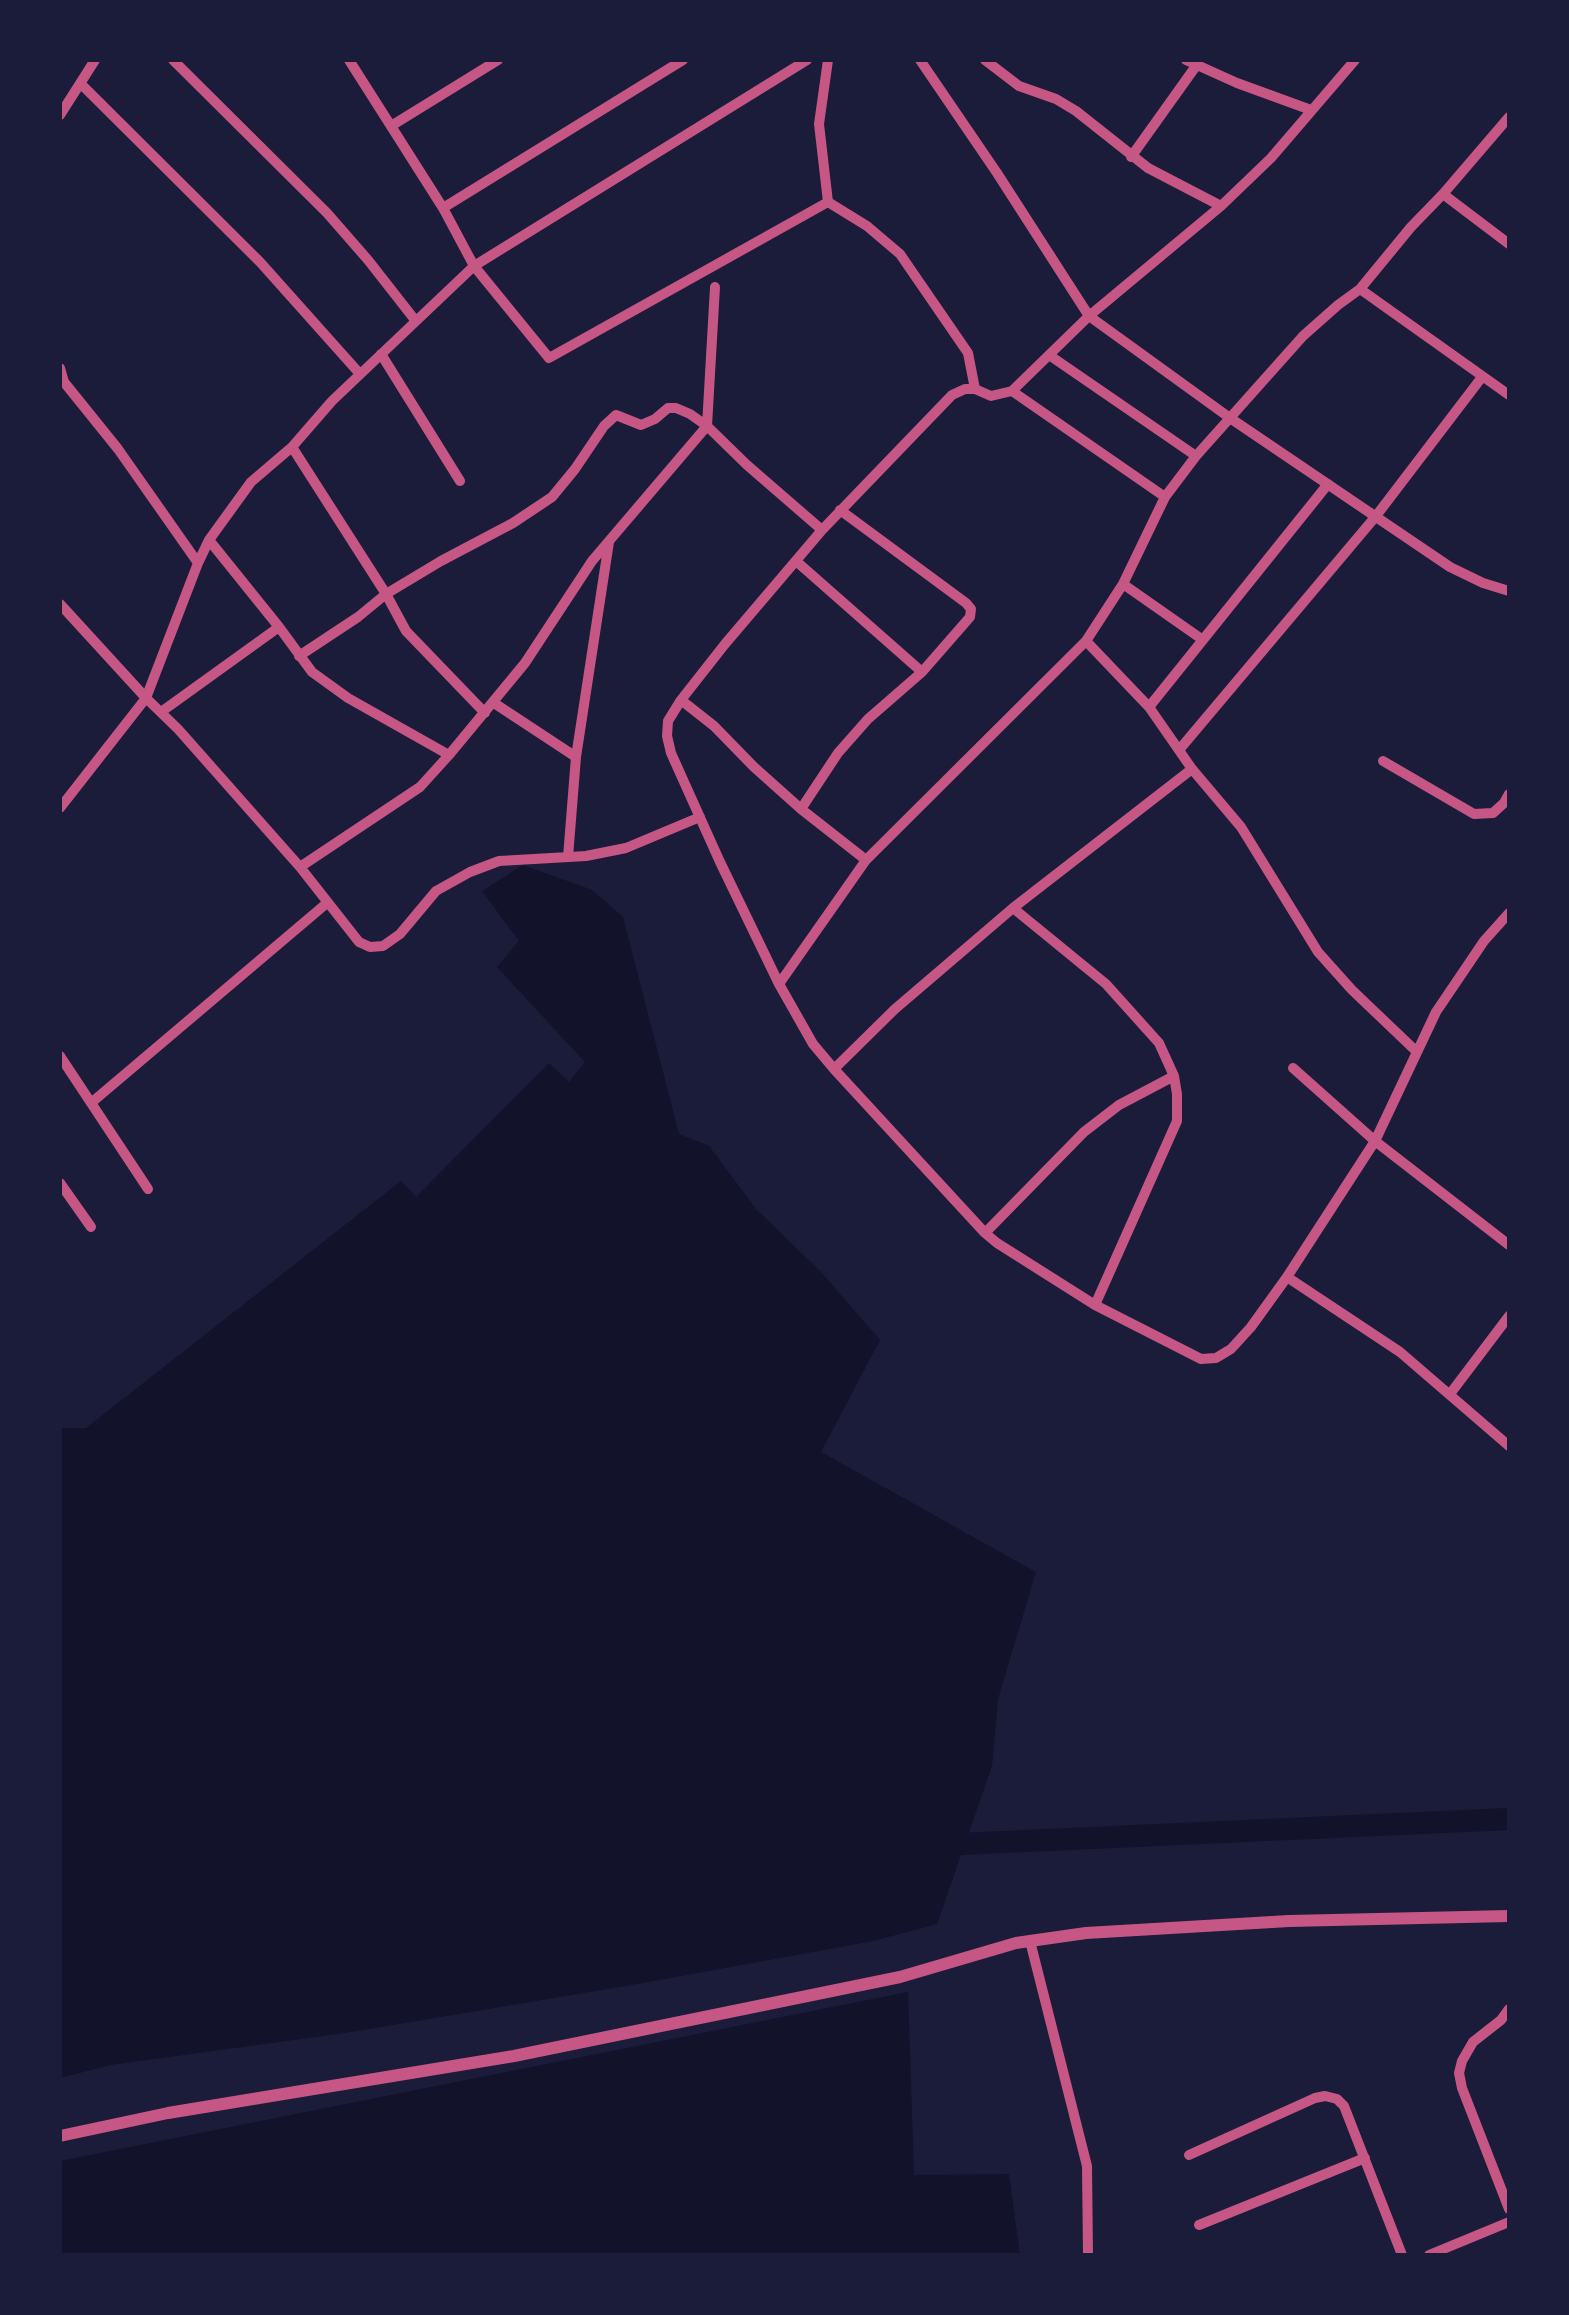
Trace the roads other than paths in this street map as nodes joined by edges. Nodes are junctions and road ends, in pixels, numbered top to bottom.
1 (96, 60) edge
2 (172, 60) edge
3 (349, 60) edge
4 (498, 60) edge
5 (683, 60) edge
6 (807, 60) edge
7 (828, 60) edge
8 (920, 60) edge
9 (984, 60) edge
10 (1355, 60) edge
11 (1191, 63) edge
12 (81, 84) junction
13 (1311, 110) junction
14 (60, 114) edge
15 (1509, 117) edge
16 (390, 126) junction
17 (1131, 157) junction
18 (1442, 194) junction
19 (828, 202) junction
20 (1220, 206) junction
21 (443, 208) junction
22 (1509, 244) edge
23 (474, 266) junction
24 (715, 287) dead end
25 (1360, 289) junction
26 (1089, 316) junction
27 (415, 320) junction
28 (381, 354) junction
29 (1049, 355) junction
30 (60, 368) edge
31 (360, 374) junction
32 (1482, 376) junction
33 (975, 389) junction
34 (1012, 391) junction
35 (1509, 394) edge
36 (1230, 418) junction
37 (708, 426) junction
38 (292, 446) junction
39 (1196, 456) junction
40 (460, 482) dead end
41 (1328, 484) junction
42 (1166, 497) junction
43 (840, 510) junction
44 (1376, 516) junction
45 (822, 530) junction
46 (209, 540) junction
47 (610, 541) junction
48 (796, 560) junction
49 (198, 563) junction
50 (1123, 584) junction
51 (1508, 588) edge
52 (386, 594) junction
53 (60, 604) edge
54 (279, 626) junction
55 (1202, 640) junction
56 (1086, 641) junction
57 (299, 656) junction
58 (922, 672) junction
59 (146, 698) junction
60 (681, 700) junction
61 (494, 703) junction
62 (1149, 706) junction
63 (161, 712) junction
64 (485, 712) junction
65 (1179, 750) junction
66 (450, 755) junction
67 (576, 757) junction
68 (1382, 761) dead end
69 (1192, 769) junction
70 (1509, 794) edge
71 (60, 808) edge
72 (801, 808) junction
73 (700, 817) junction
74 (568, 857) junction
75 (866, 860) junction
76 (300, 868) junction
77 (327, 904) junction
78 (1013, 908) junction
79 (1507, 917) edge
80 (779, 984) junction
81 (1418, 1052) junction
82 (60, 1056) edge
83 (1293, 1068) dead end
84 (834, 1069) junction
85 (1174, 1076) junction
86 (91, 1103) junction
87 (1375, 1141) junction
88 (60, 1183) edge
89 (148, 1189) dead end
90 (91, 1227) dead end
91 (985, 1233) junction
92 (1509, 1245) edge
93 (1287, 1277) junction
94 (1095, 1305) junction
95 (1508, 1319) edge
96 (1450, 1394) junction
97 (1509, 1446) edge
98 (1509, 1916) edge
99 (1030, 1941) junction
100 (1509, 2009) edge
101 (60, 2136) edge
102 (1189, 2155) dead end
103 (1366, 2158) junction
104 (1509, 2209) edge
105 (1509, 2222) edge
106 (1200, 2224) dead end
107 (1088, 2255) edge
108 (1402, 2255) edge
109 (1429, 2255) edge

1 - 12 street
2 - 27 street
3 - 16 street
4 - 16 street
5 - 21 street
6 - 23 street
7 - 19 street
8 - 26 street
9 - 17 street
10 - 13 street
11 - 13 street
11 - 17 street
12 - 14 street
12 - 31 street
13 - 20 street
15 - 18 street
16 - 21 street
17 - 20 street
18 - 22 street
18 - 25 street
19 - 23 street
19 - 33 street
20 - 26 street
21 - 23 street
23 - 27 street
24 - 37 street
25 - 32 street
25 - 36 street
26 - 29 street
26 - 36 street
27 - 28 street
28 - 31 street
28 - 40 street
29 - 34 street
29 - 39 street
30 - 49 street
31 - 38 street
32 - 35 street
32 - 44 street
33 - 34 street
33 - 43 street
34 - 42 street
36 - 39 street
36 - 41 street
37 - 45 street
37 - 47 street
37 - 52 street
38 - 46 street
38 - 52 street
39 - 42 street
41 - 44 street
41 - 55 street
42 - 50 street
43 - 45 street
43 - 58 street
44 - 51 street
44 - 65 street
45 - 48 street
46 - 49 street
46 - 54 street
47 - 61 street
47 - 67 street
48 - 58 street
48 - 60 street
49 - 59 street
50 - 55 street
50 - 56 street
52 - 57 street
52 - 64 street
53 - 59 street
54 - 57 street
54 - 63 street
55 - 62 street
56 - 62 street
56 - 75 street
57 - 66 street
58 - 72 street
59 - 63 street
59 - 71 street
60 - 72 street
60 - 73 street
61 - 64 street
61 - 67 street
62 - 65 street
63 - 76 street
64 - 66 street
65 - 69 street
66 - 76 street
67 - 74 street
68 - 70 street
69 - 78 street
69 - 81 street
72 - 75 street
73 - 74 street
73 - 80 street
74 - 77 street
75 - 80 street
76 - 77 street
77 - 86 street
78 - 84 street
78 - 85 street
79 - 81 street
80 - 84 street
81 - 87 street
82 - 86 street
83 - 87 street
84 - 91 street
85 - 91 street
85 - 94 street
86 - 89 street
87 - 92 street
87 - 93 street
88 - 90 street
91 - 94 street
93 - 94 street
93 - 96 street
95 - 96 street
96 - 97 street
98 - 99 street
99 - 101 street
99 - 107 street
100 - 104 street
102 - 103 street
103 - 106 street
103 - 108 street
105 - 109 street

